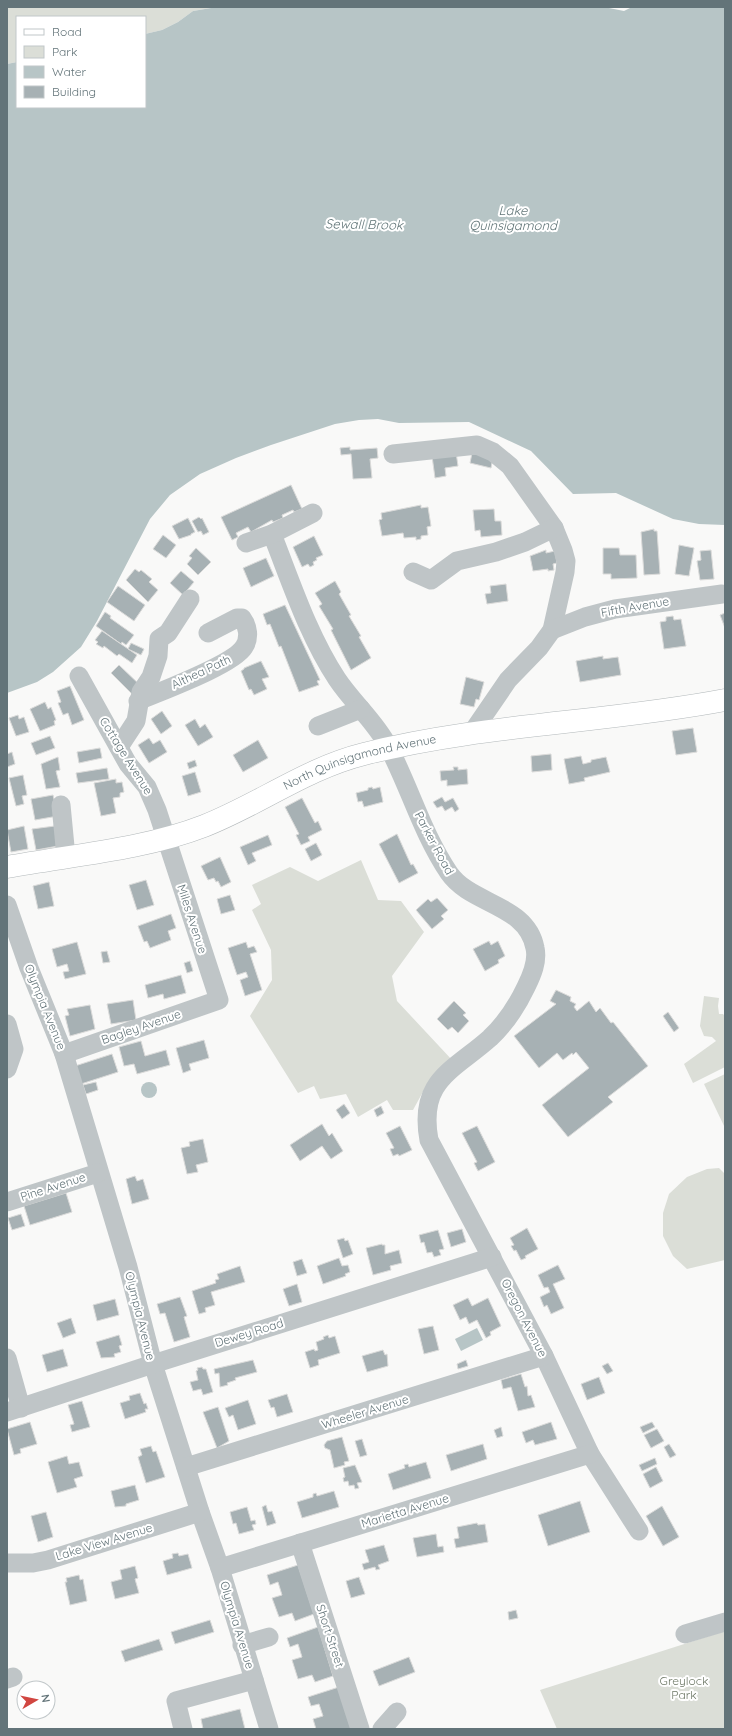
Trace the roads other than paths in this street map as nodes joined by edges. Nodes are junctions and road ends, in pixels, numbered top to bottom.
1 (393, 454) dead end
2 (313, 513) dead end
3 (554, 528) junction
4 (272, 534) junction
5 (246, 543) dead end
6 (413, 572) dead end
7 (722, 594) dead end
8 (190, 599) dead end
9 (552, 630) junction
10 (208, 632) dead end
11 (79, 676) dead end
12 (725, 700) edge
13 (138, 701) junction
14 (361, 709) junction
15 (318, 726) dead end
16 (471, 734) junction
17 (119, 747) junction
18 (389, 748) junction
19 (61, 805) dead end
20 (166, 838) junction
21 (66, 857) junction
22 (7, 867) edge
23 (7, 905) edge
24 (219, 1000) joint
25 (7, 1024) edge
26 (64, 1054) junction
27 (7, 1069) edge
28 (428, 1101) joint
29 (98, 1172) junction
30 (7, 1202) edge
31 (492, 1257) junction
32 (544, 1356) junction
33 (7, 1358) edge
34 (153, 1364) junction
35 (14, 1410) edge
36 (590, 1454) junction
37 (186, 1468) junction
38 (200, 1512) junction
39 (639, 1531) dead end
40 (300, 1544) junction
41 (7, 1563) edge
42 (220, 1568) junction
43 (725, 1622) edge
44 (686, 1634) dead end
45 (269, 1637) dead end
46 (242, 1645) junction
47 (254, 1680) junction
48 (397, 1712) dead end
49 (183, 1729) edge
50 (269, 1729) edge
51 (360, 1729) edge
52 (382, 1729) edge

1 - 3 street
2 - 4 street
3 - 6 street
3 - 9 street
4 - 5 street
4 - 14 street, Parker Road
7 - 9 street, Fifth Avenue
8 - 13 street
9 - 16 street
10 - 13 street, Althea Path
11 - 17 street, Cottage Avenue
12 - 16 main road, North Quinsigamond Avenue
13 - 17 street
14 - 15 street
14 - 18 street, Parker Road
16 - 18 main road, North Quinsigamond Avenue
17 - 20 street, Cottage Avenue
18 - 20 main road, North Quinsigamond Avenue
18 - 28 street, Parker Road
19 - 21 street
20 - 21 main road, North Quinsigamond Avenue
20 - 24 street, Miles Avenue
21 - 22 main road, North Quinsigamond Avenue
23 - 26 street, Olympia Avenue
24 - 26 street, Bagley Avenue
25 - 27 street
26 - 29 street, Olympia Avenue
28 - 31 street, Oregon Avenue
29 - 30 street, Pine Avenue
29 - 34 street, Olympia Avenue
31 - 32 street, Oregon Avenue
31 - 34 street, Dewey Road
32 - 36 street, Oregon Avenue
32 - 37 street, Wheeler Avenue
33 - 35 street
34 - 35 street, Dewey Road
34 - 37 street, Olympia Avenue
36 - 39 street, Oregon Avenue
36 - 40 street, Marietta Avenue
37 - 38 street, Olympia Avenue
38 - 41 street, Lake View Avenue
38 - 42 street, Olympia Avenue
40 - 42 street, Marietta Avenue
40 - 51 street, Short Street
42 - 46 street, Olympia Avenue
43 - 44 street
45 - 46 street
46 - 47 street, Olympia Avenue
47 - 49 street
47 - 50 street, Olympia Avenue
48 - 52 street

